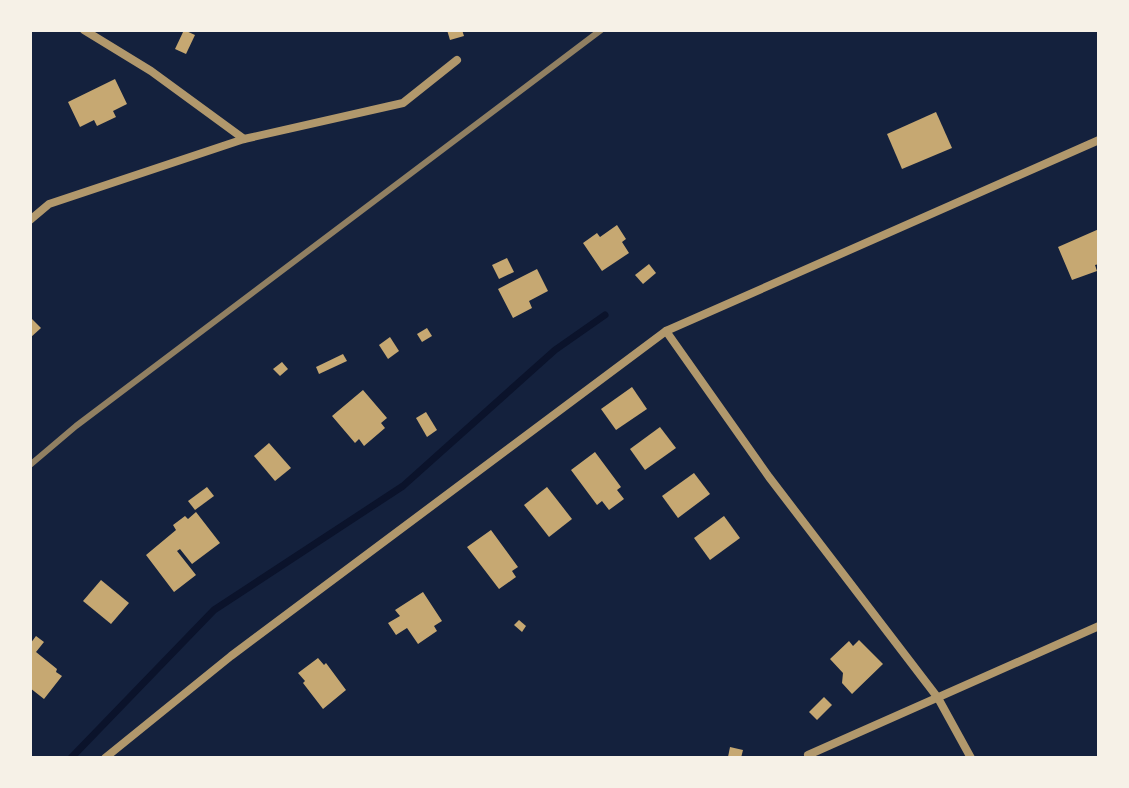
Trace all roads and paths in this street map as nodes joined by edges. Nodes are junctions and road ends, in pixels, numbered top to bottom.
1 (84, 30) edge
2 (457, 60) dead end
3 (244, 139) junction
4 (1099, 140) edge
5 (30, 220) edge
6 (666, 331) junction
7 (1099, 626) edge
8 (938, 698) junction
9 (808, 755) dead end
10 (105, 758) edge
11 (971, 758) edge

1 - 3 street
2 - 3 street
3 - 5 street
4 - 6 street
6 - 8 street
6 - 10 street
7 - 8 street
8 - 9 street
8 - 11 street

